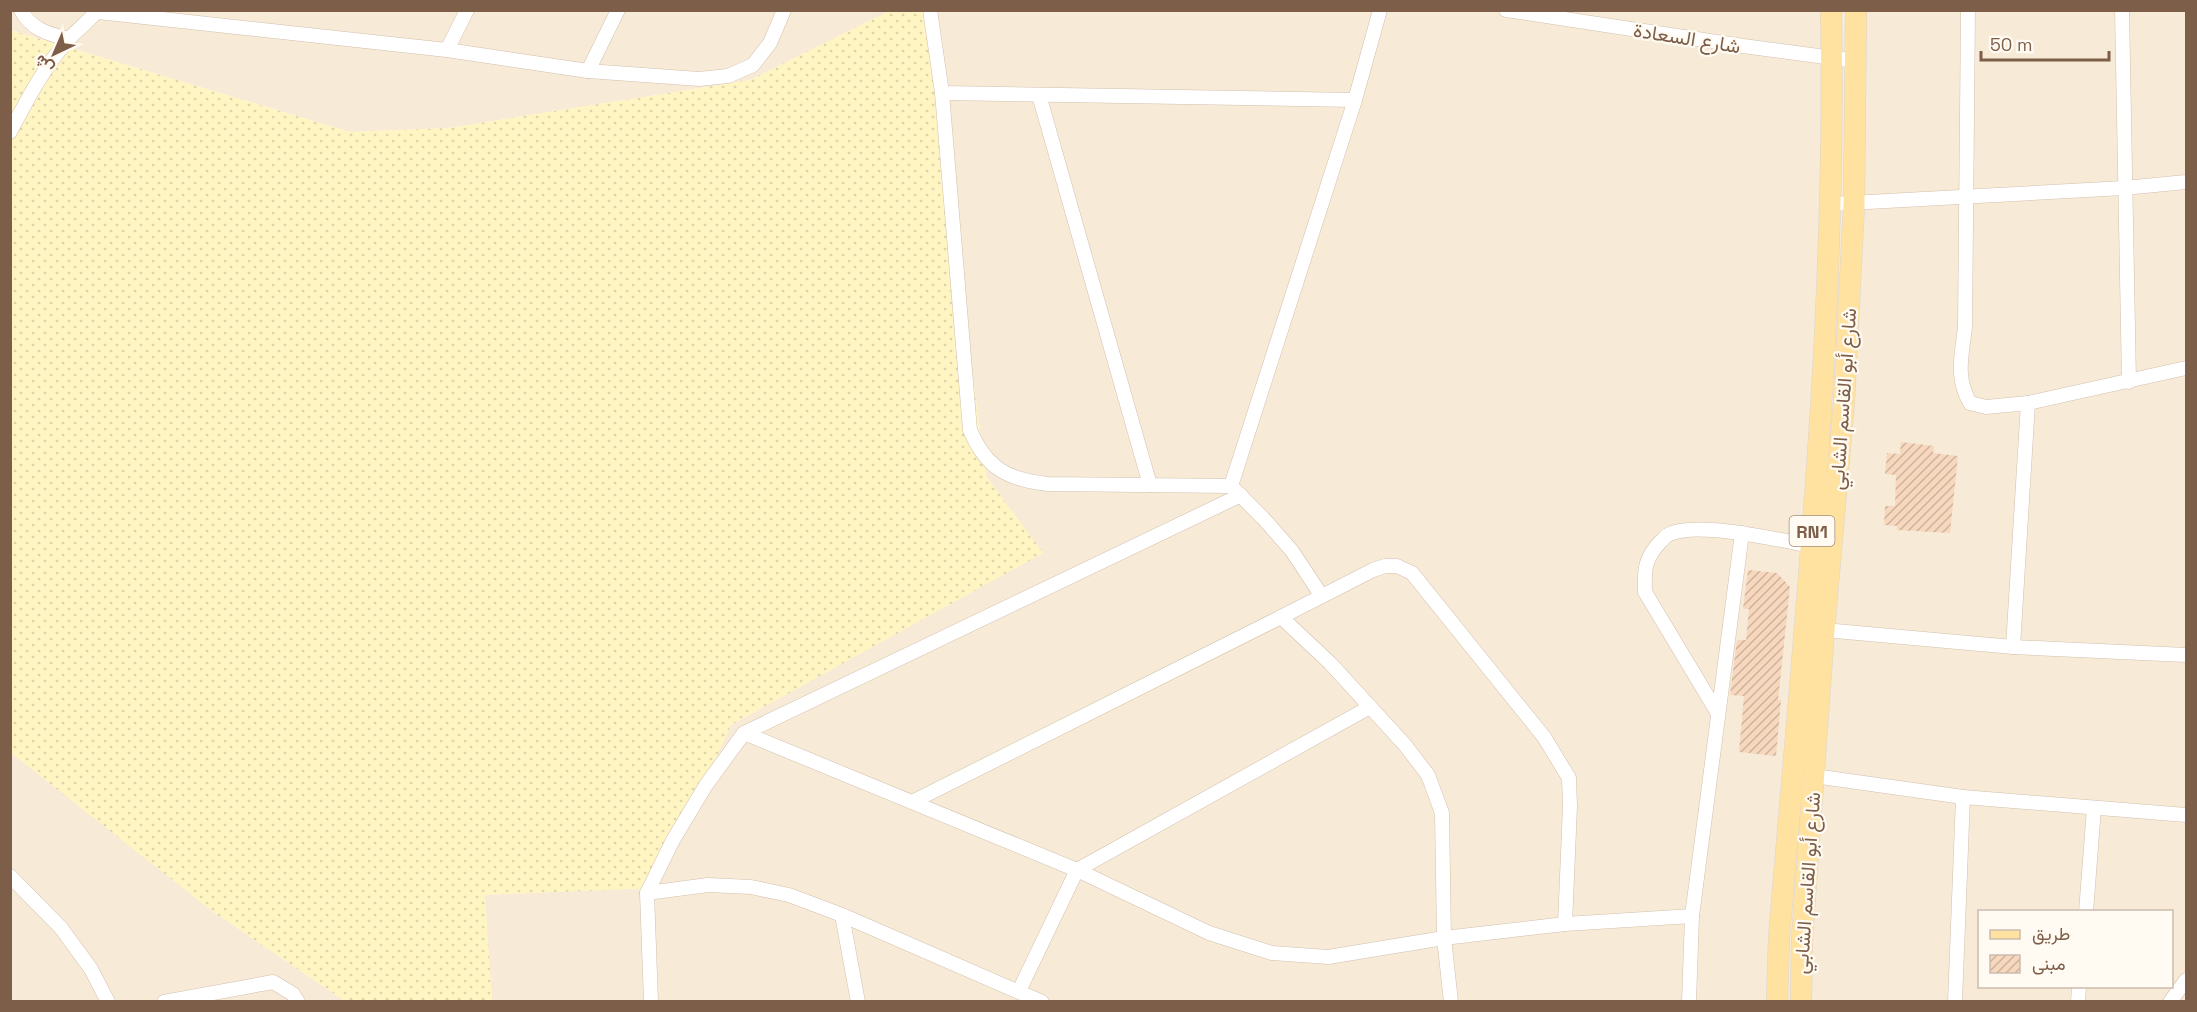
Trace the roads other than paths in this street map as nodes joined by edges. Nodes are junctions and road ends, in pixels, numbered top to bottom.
1 (21, 10) edge
2 (467, 10) edge
3 (618, 10) edge
4 (784, 10) edge
5 (930, 10) edge
6 (1380, 10) edge
7 (1506, 10) edge
8 (1831, 10) edge
9 (1856, 10) edge
10 (1968, 10) edge
11 (2122, 10) edge
12 (98, 11) edge
13 (68, 39) junction
14 (447, 50) junction
15 (1832, 59) junction
16 (1856, 61) junction
17 (588, 71) junction
18 (942, 93) junction
19 (1039, 95) junction
20 (1355, 100) junction
21 (10, 132) edge
22 (2187, 182) edge
23 (2124, 188) junction
24 (1966, 198) junction
25 (1831, 204) junction
26 (1854, 205) junction
27 (2187, 368) edge
28 (2129, 382) junction
29 (2028, 403) junction
30 (1150, 485) junction
31 (1236, 490) junction
32 (1742, 533) junction
33 (1811, 546) junction
34 (1321, 595) junction
35 (1281, 617) junction
36 (1824, 630) junction
37 (2013, 647) junction
38 (2187, 655) edge
39 (1370, 706) junction
40 (1717, 712) junction
41 (744, 733) junction
42 (1814, 776) junction
43 (1963, 797) junction
44 (914, 801) junction
45 (2094, 808) junction
46 (2187, 815) edge
47 (1077, 870) junction
48 (10, 876) edge
49 (647, 893) junction
50 (2086, 910) edge
51 (842, 915) junction
52 (1692, 916) junction
53 (1565, 924) junction
54 (1444, 938) junction
55 (2187, 980) edge
56 (2187, 988) edge
57 (1019, 991) junction
58 (2170, 1000) edge
59 (108, 1002) edge
60 (164, 1002) edge
61 (298, 1002) edge
62 (651, 1002) edge
63 (858, 1002) edge
64 (1042, 1002) edge
65 (1451, 1002) edge
66 (1689, 1002) edge
67 (1777, 1002) edge
68 (1801, 1002) edge
69 (1955, 1002) edge

1 - 13 street
2 - 14 street
3 - 17 street
4 - 17 street
5 - 18 street
6 - 20 street
7 - 15 street, شارع السعادة
8 - 15 main road, شارع أبو القاسم الشابي / RN1
9 - 16 main road, شارع أبو القاسم الشابي / RN1
10 - 24 street
11 - 23 street
12 - 13 street
12 - 14 street
13 - 21 street
14 - 17 street
15 - 16 street, شارع السعادة
15 - 25 main road, شارع أبو القاسم الشابي / RN1
16 - 26 main road, شارع أبو القاسم الشابي / RN1
18 - 19 street
18 - 30 street
19 - 20 street
19 - 30 street
20 - 31 street
22 - 23 street
23 - 24 street
23 - 28 street
24 - 26 street
24 - 29 street
25 - 26 street
25 - 33 main road, شارع أبو القاسم الشابي / RN1
26 - 36 main road, شارع أبو القاسم الشابي / RN1
27 - 28 street
28 - 29 street
29 - 37 street
30 - 31 street
31 - 34 street
31 - 41 street
32 - 33 street
32 - 40 street
32 - 40 street
33 - 67 main road, شارع أبو القاسم الشابي / RN1
34 - 35 street
34 - 53 street
35 - 39 street
35 - 44 street
36 - 37 street
36 - 42 main road, شارع أبو القاسم الشابي / RN1
37 - 38 street
39 - 47 street
39 - 54 street
40 - 52 street
41 - 44 street
41 - 49 street
42 - 43 street
42 - 68 main road, شارع أبو القاسم الشابي / RN1
43 - 45 street
43 - 69 street
44 - 47 street
45 - 46 street
45 - 50 street
47 - 54 street
47 - 57 street
48 - 59 street
49 - 51 street
49 - 62 street
51 - 57 street
51 - 63 street
52 - 53 street
52 - 66 street
53 - 54 street
54 - 65 street
55 - 58 street
56 - 58 street
57 - 64 street
60 - 61 street

